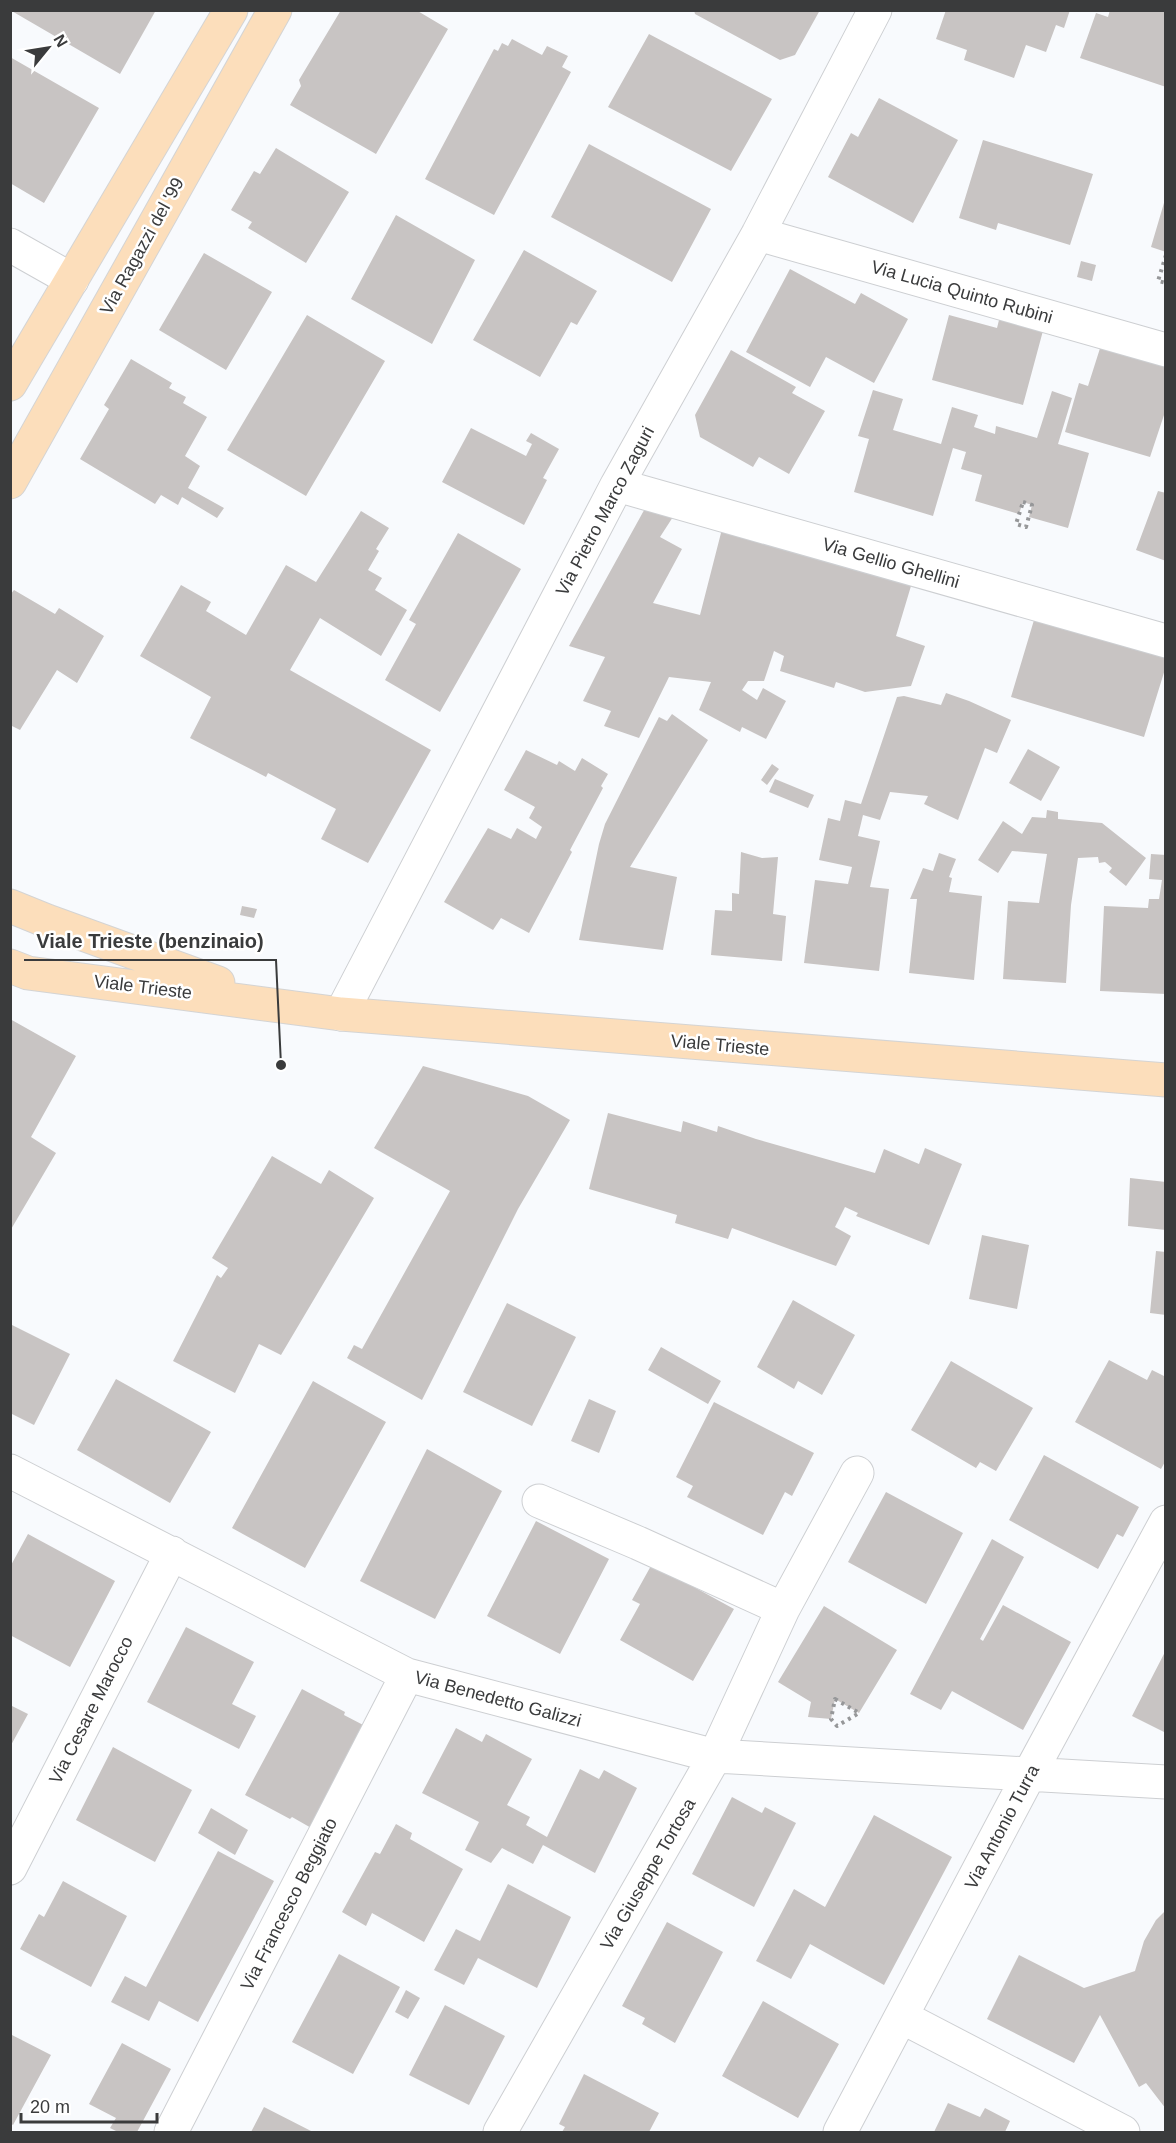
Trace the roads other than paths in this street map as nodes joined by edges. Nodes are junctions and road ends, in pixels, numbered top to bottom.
1 (231, 10) edge
2 (275, 10) edge
3 (875, 10) edge
4 (758, 234) junction
5 (10, 245) edge
6 (72, 280) junction
7 (1166, 350) edge
8 (10, 384) edge
9 (10, 482) edge
10 (617, 485) junction
11 (1166, 641) edge
12 (10, 906) edge
13 (10, 966) edge
14 (276, 1004) junction
15 (341, 1014) junction
16 (1166, 1080) edge
17 (10, 1472) edge
18 (857, 1473) dead end
19 (539, 1501) dead end
20 (1166, 1522) edge
21 (172, 1553) junction
22 (783, 1609) junction
23 (407, 1676) junction
24 (715, 1756) junction
25 (1030, 1773) junction
26 (1166, 1782) edge
27 (10, 1868) edge
28 (902, 2017) junction
29 (171, 2133) edge
30 (500, 2133) edge
31 (840, 2133) edge
32 (1123, 2133) edge

1 - 6 main road
2 - 9 main road, Via Ragazzi del '99
3 - 4 street, Via Pietro Marco Zaguri
4 - 7 street, Via Lucia Quinto Rubini
4 - 10 street, Via Pietro Marco Zaguri
5 - 6 street
6 - 8 main road
10 - 11 street, Via Gellio Ghellini
10 - 15 street, Via Pietro Marco Zaguri
12 - 14 main road, Viale Trieste
13 - 14 main road, Viale Trieste
14 - 15 main road, Viale Trieste
15 - 16 main road, Viale Trieste
17 - 21 street, Via Benedetto Galizzi
18 - 22 street, Via Giuseppe Tortosa
19 - 22 street
20 - 25 street, Via Antonio Turra
21 - 23 street, Via Benedetto Galizzi
21 - 27 street, Via Cesare Marocco
22 - 24 street, Via Giuseppe Tortosa
23 - 24 street, Via Benedetto Galizzi
23 - 29 street, Via Francesco Beggiato
24 - 25 street, Via Benedetto Galizzi
24 - 30 street, Via Giuseppe Tortosa
25 - 26 street, Via Benedetto Galizzi
25 - 28 street, Via Antonio Turra
28 - 31 street, Via Antonio Turra
28 - 32 street

